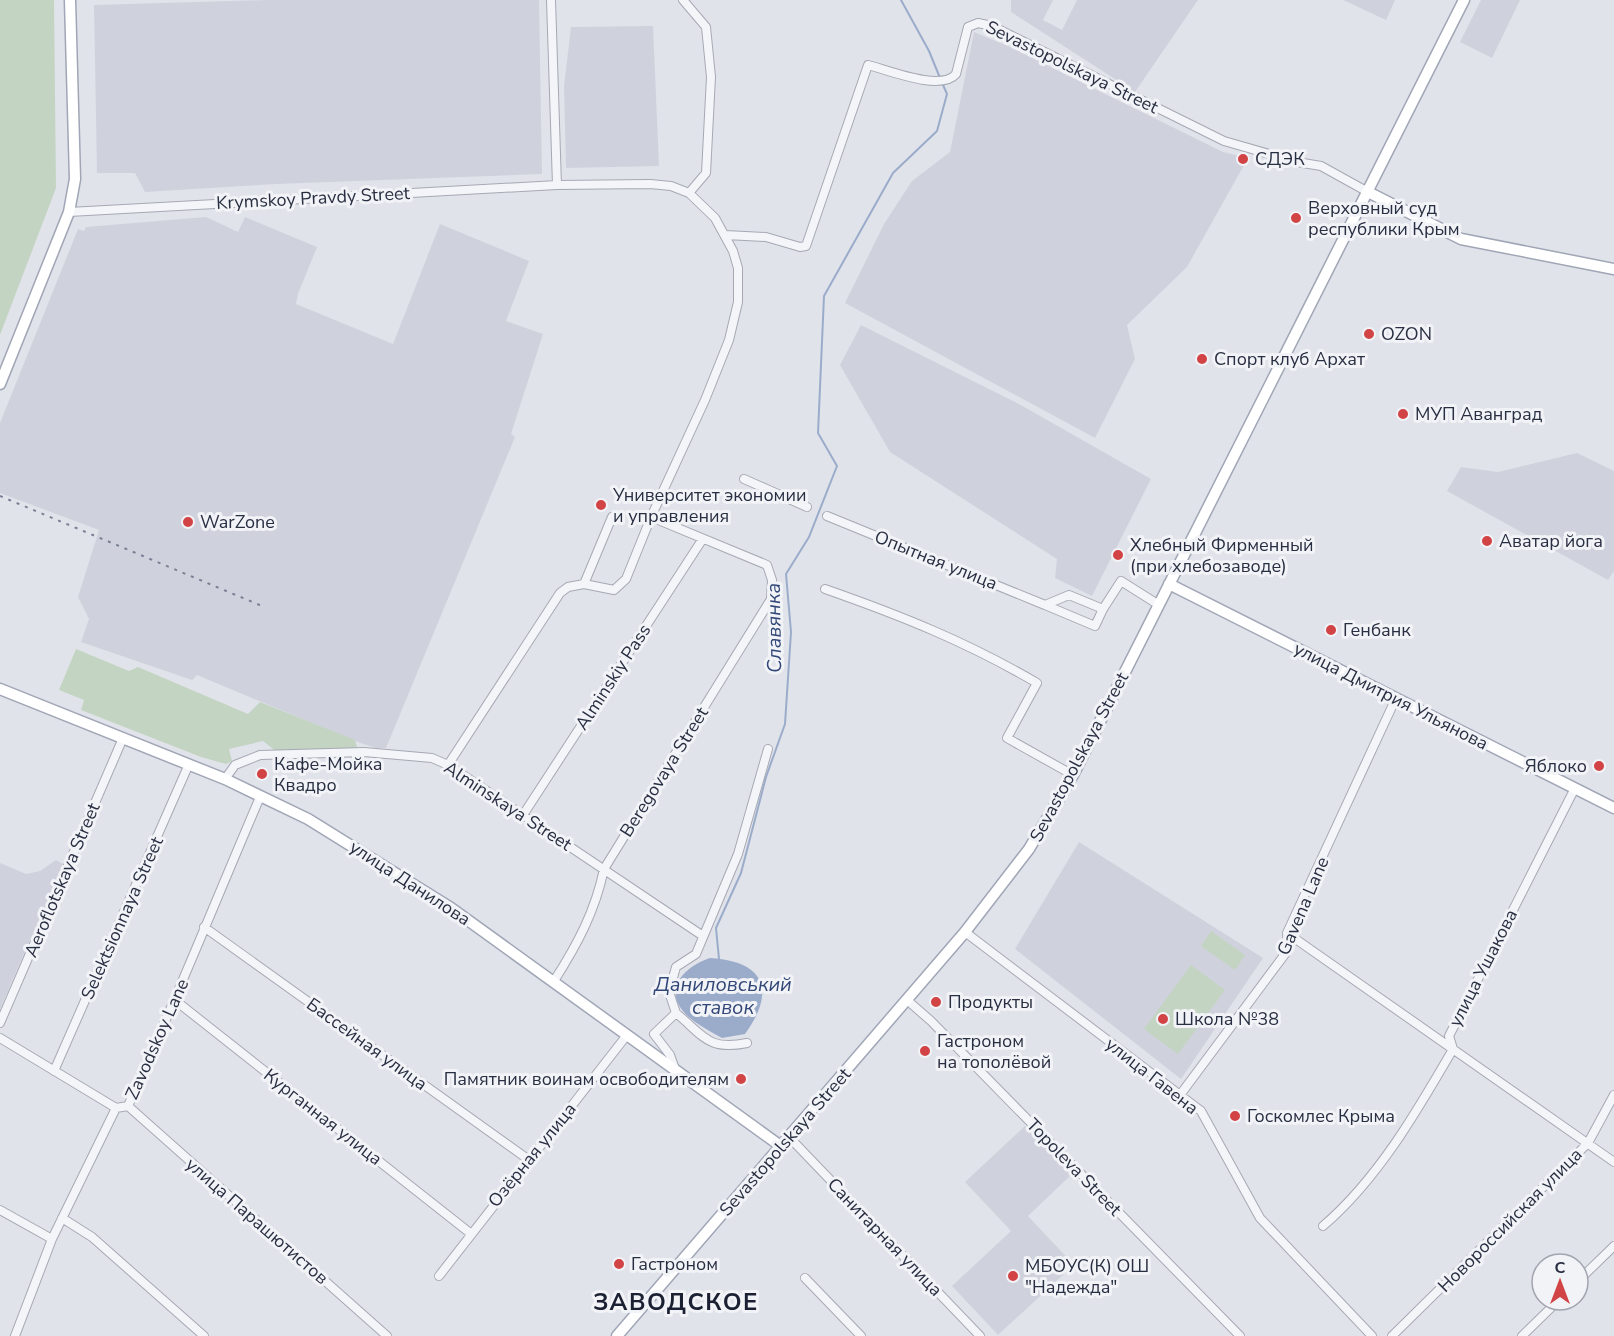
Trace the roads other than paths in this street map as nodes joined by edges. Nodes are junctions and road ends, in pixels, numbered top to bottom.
1 (70, 0) edge
2 (551, 0) edge
3 (683, 0) edge
4 (1464, 0) edge
5 (557, 185) junction
6 (1368, 192) junction
7 (689, 193) junction
8 (69, 212) junction
9 (726, 235) junction
10 (1614, 269) edge
11 (0, 384) edge
12 (744, 479) dead end
13 (807, 507) dead end
14 (827, 516) dead end
15 (612, 517) dead end
16 (651, 517) junction
17 (702, 540) junction
18 (584, 584) junction
19 (1169, 584) junction
20 (825, 589) dead end
21 (1045, 605) junction
22 (1158, 605) junction
23 (1103, 609) junction
24 (0, 689) edge
25 (1396, 698) junction
26 (123, 738) junction
27 (768, 748) dead end
28 (189, 764) junction
29 (448, 765) junction
30 (1073, 775) junction
31 (225, 778) junction
32 (1575, 788) junction
33 (260, 797) junction
34 (1614, 808) edge
35 (523, 815) junction
36 (604, 870) junction
37 (204, 927) junction
38 (965, 932) junction
39 (1287, 933) junction
40 (703, 936) junction
41 (554, 981) junction
42 (176, 1000) junction
43 (907, 1000) junction
44 (676, 1013) junction
45 (0, 1023) edge
46 (627, 1035) junction
47 (0, 1038) edge
48 (747, 1043) dead end
49 (1453, 1049) junction
50 (675, 1069) junction
51 (54, 1071) junction
52 (1180, 1095) junction
53 (1614, 1095) edge
54 (128, 1106) junction
55 (116, 1108) junction
56 (790, 1138) junction
57 (1588, 1143) junction
58 (782, 1147) junction
59 (529, 1160) junction
60 (1614, 1162) edge
61 (0, 1210) edge
62 (62, 1218) junction
63 (1323, 1226) dead end
64 (470, 1233) junction
65 (52, 1239) junction
66 (1614, 1246) edge
67 (1590, 1269) edge
68 (439, 1276) dead end
69 (805, 1278) dead end
70 (1547, 1312) edge
71 (15, 1336) edge
72 (204, 1336) edge
73 (387, 1336) edge
74 (617, 1336) edge
75 (861, 1336) edge
76 (980, 1336) edge
77 (1240, 1336) edge
78 (1372, 1336) edge
79 (1392, 1336) edge
80 (1522, 1336) edge

1 - 8 main road
2 - 5 street
3 - 7 street
4 - 6 main road, Sevastopolskaya Street
5 - 7 street, Krymskoy Pravdy Street
5 - 8 street, Krymskoy Pravdy Street
6 - 9 street, Sevastopolskaya Street
6 - 10 main road
6 - 19 main road, Sevastopolskaya Street
7 - 9 street
8 - 11 main road
9 - 16 street
12 - 13 street
14 - 21 street, Опытная улица
15 - 18 street
16 - 17 street
16 - 18 street
17 - 35 street, Alminskiy Pass
17 - 36 street, Beregovaya Street
18 - 29 street
19 - 22 main road, Sevastopolskaya Street
19 - 25 main road, улица Дмитрия Ульянова
20 - 30 street
21 - 23 street
21 - 23 street, Опытная улица
22 - 23 street, Опытная улица
22 - 30 main road, Sevastopolskaya Street
24 - 26 main road, улица Данилова
25 - 32 main road, улица Дмитрия Ульянова
25 - 39 street, Gavena Lane
26 - 28 main road, улица Данилова
26 - 45 street, Aeroflotskaya Street
27 - 40 street
28 - 31 main road, улица Данилова
28 - 51 street, Selektsionnaya Street
29 - 31 street, Alminskaya Street
29 - 35 street, Alminskaya Street
30 - 38 main road, Sevastopolskaya Street
31 - 33 main road, улица Данилова
32 - 34 main road, улица Дмитрия Ульянова
32 - 49 street, улица Ушакова
33 - 37 street, Zavodskoy Lane
33 - 41 main road, улица Данилова
35 - 36 street, Alminskaya Street
36 - 40 street, Alminskaya Street
36 - 41 street, Beregovaya Street
37 - 42 street, Zavodskoy Lane
37 - 59 street, Бассейная улица
38 - 43 main road, Sevastopolskaya Street
38 - 52 street, улица Гавена
39 - 49 street
39 - 52 street, Gavena Lane
40 - 44 street
41 - 46 main road, улица Данилова
42 - 54 street, Zavodskoy Lane
42 - 64 street, Курганная улица
43 - 56 main road, Sevastopolskaya Street
43 - 77 street, Topoleva Street
44 - 48 street
44 - 50 street
46 - 50 main road, улица Данилова
46 - 59 street, Озёрная улица
47 - 51 street
49 - 57 street
49 - 63 street, улица Ушакова
50 - 58 main road, улица Данилова
51 - 55 street
52 - 78 street, улица Гавена
53 - 57 street, Новороссийская улица
54 - 55 street, Zavodskoy Lane
54 - 73 street, улица Парашютистов
55 - 62 street, Zavodskoy Lane
56 - 58 main road, Sevastopolskaya Street
56 - 76 street, Санитарная улица
57 - 60 street
57 - 79 street, Новороссийская улица
58 - 74 main road, Sevastopolskaya Street
59 - 64 street, Озёрная улица
61 - 65 street
62 - 65 street, Zavodskoy Lane
62 - 72 street
64 - 68 street, Озёрная улица
65 - 71 street, Zavodskoy Lane
66 - 67 street
69 - 75 street
70 - 80 street

